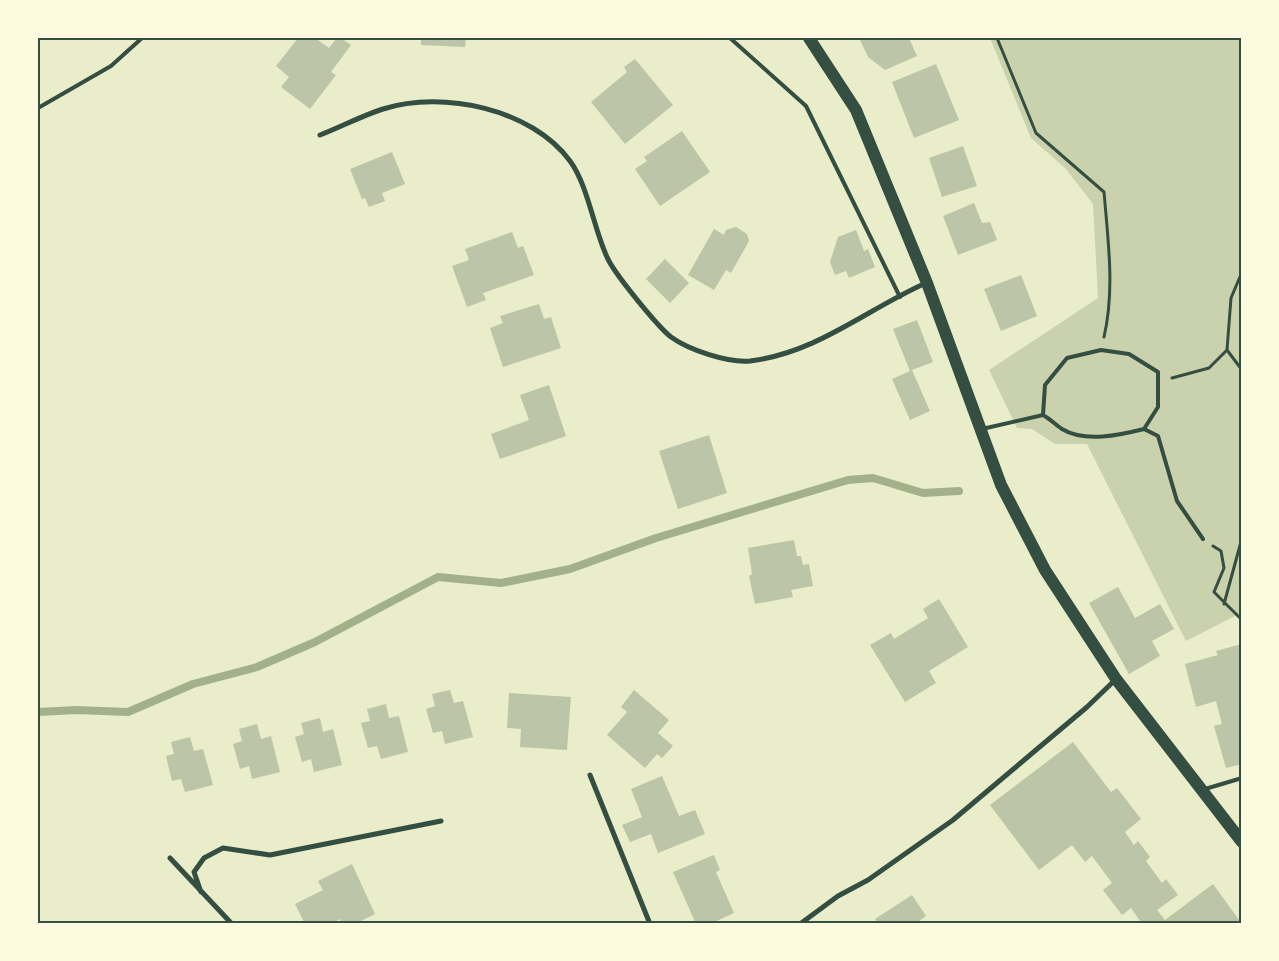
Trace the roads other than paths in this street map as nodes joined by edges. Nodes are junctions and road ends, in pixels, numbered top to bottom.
1 (142, 38) edge
2 (730, 38) edge
3 (809, 38) edge
4 (38, 108) edge
5 (320, 135) dead end
6 (927, 283) junction
7 (900, 297) junction
8 (1043, 415) junction
9 (980, 430) junction
10 (1144, 430) junction
11 (1203, 539) road end
12 (1116, 679) junction
13 (590, 775) dead end
14 (1242, 778) edge
15 (1200, 790) junction
16 (441, 821) dead end
17 (1242, 842) edge
18 (170, 858) dead end
19 (201, 892) junction
20 (232, 924) edge
21 (650, 924) edge
22 (800, 924) edge

1 - 4 lane
2 - 7 lane
3 - 6 main road
5 - 7 street
6 - 7 street
6 - 9 main road
8 - 9 lane
8 - 10 lane
8 - 10 lane
9 - 12 main road
10 - 11 lane
12 - 15 main road
12 - 22 street
13 - 21 street
14 - 15 lane
15 - 17 main road
16 - 19 street
18 - 19 street
19 - 20 street

